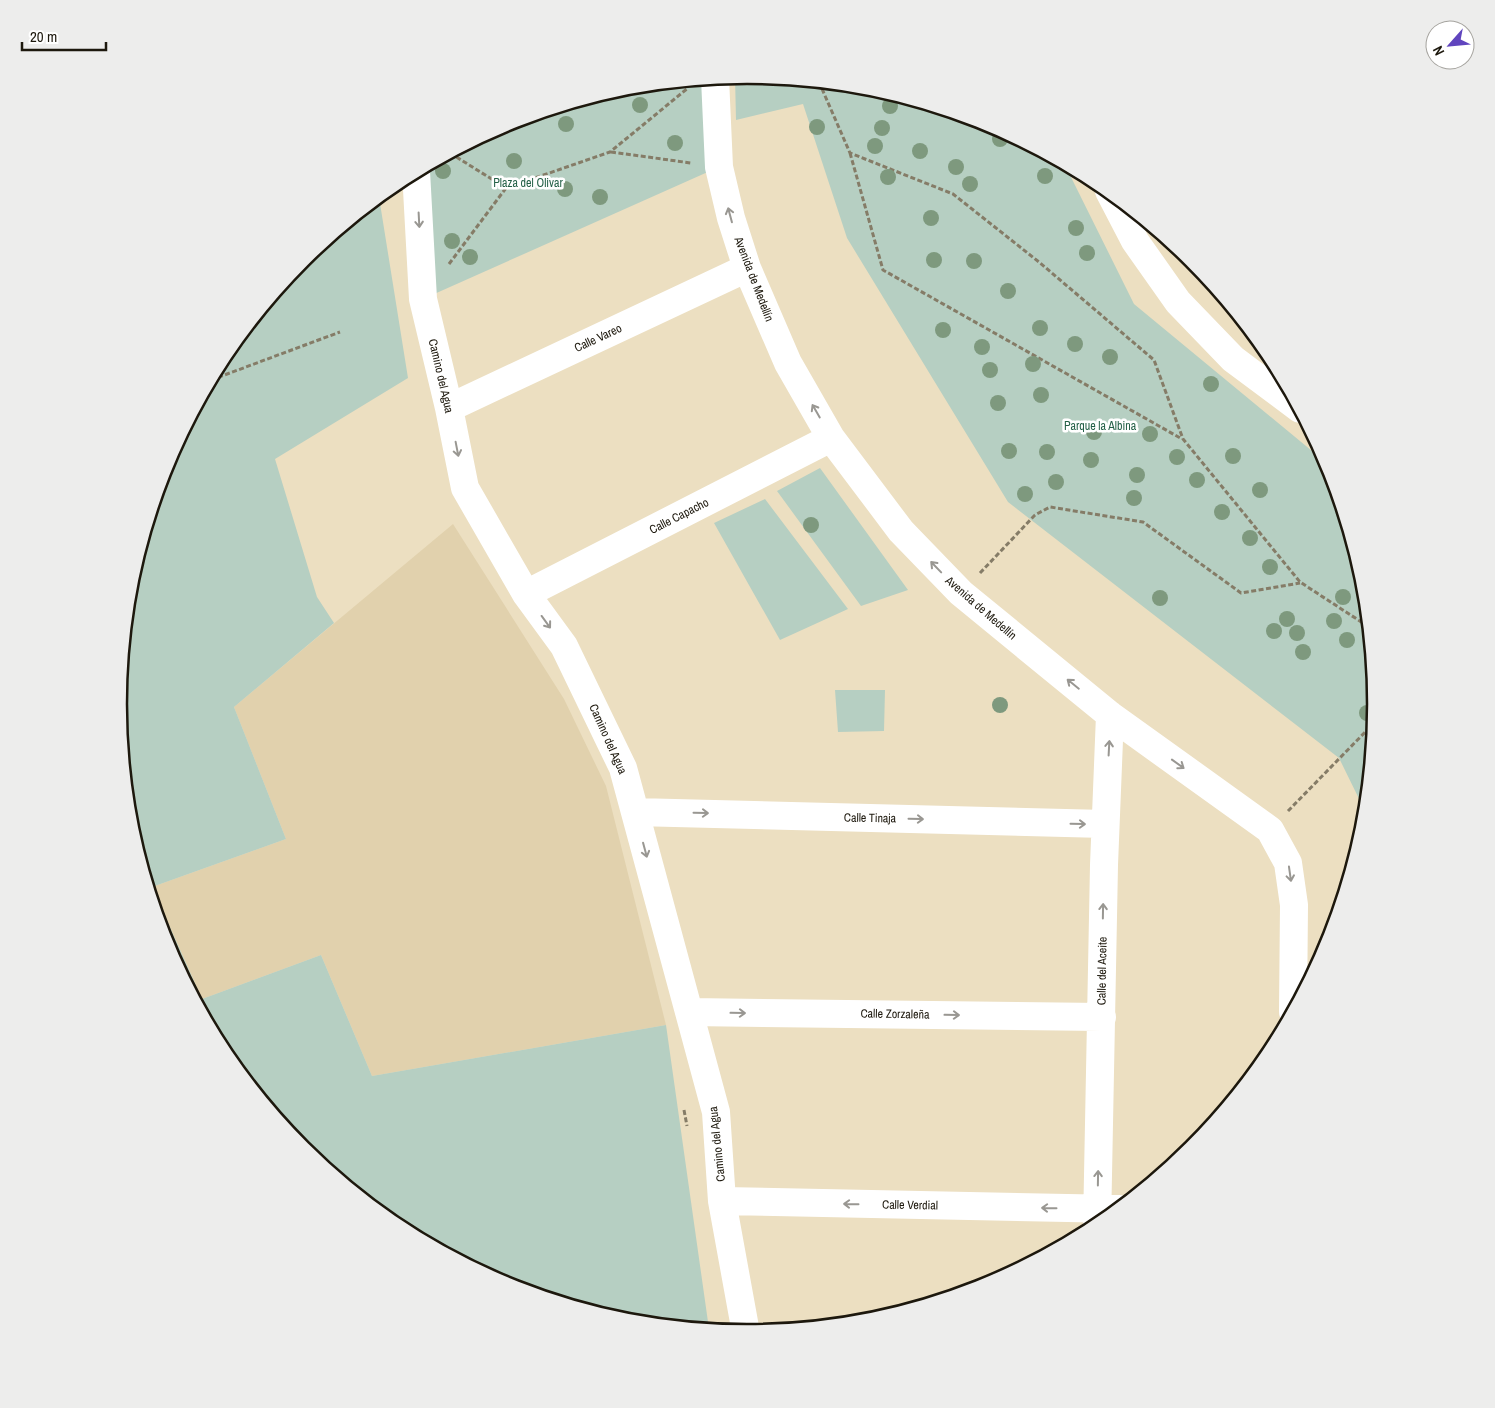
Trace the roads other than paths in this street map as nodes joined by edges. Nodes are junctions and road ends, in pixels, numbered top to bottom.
1 (704, 85) edge
2 (417, 180) edge
3 (1117, 206) edge
4 (747, 268) junction
5 (1288, 400) edge
6 (449, 408) junction
7 (831, 438) junction
8 (526, 594) junction
9 (1110, 715) junction
10 (635, 812) junction
11 (1105, 824) junction
12 (1293, 999) edge
13 (689, 1012) junction
14 (1102, 1017) junction
15 (722, 1201) junction
16 (1104, 1211) edge
17 (1099, 1215) edge
18 (744, 1324) edge

4 -> 1 street, Avenida de Medellín
2 -> 6 street, Camino del Agua
3 - 5 street
4 - 6 street, Calle Vareo
7 -> 4 street, Avenida de Medellín
6 -> 8 street, Camino del Agua
7 - 8 street, Calle Capacho
9 -> 7 street, Avenida de Medellín
8 -> 10 street, Camino del Agua
11 -> 9 street, Calle del Aceite
9 -> 12 street, Avenida de Medellín
10 -> 11 street, Calle Tinaja
10 -> 13 street, Camino del Agua
14 -> 11 street, Calle del Aceite
13 -> 14 street, Calle Zorzaleña
13 - 15 street, Camino del Agua
16 -> 14 street, Calle del Aceite
17 -> 15 street, Calle Verdial
15 - 18 street, Camino del Agua

